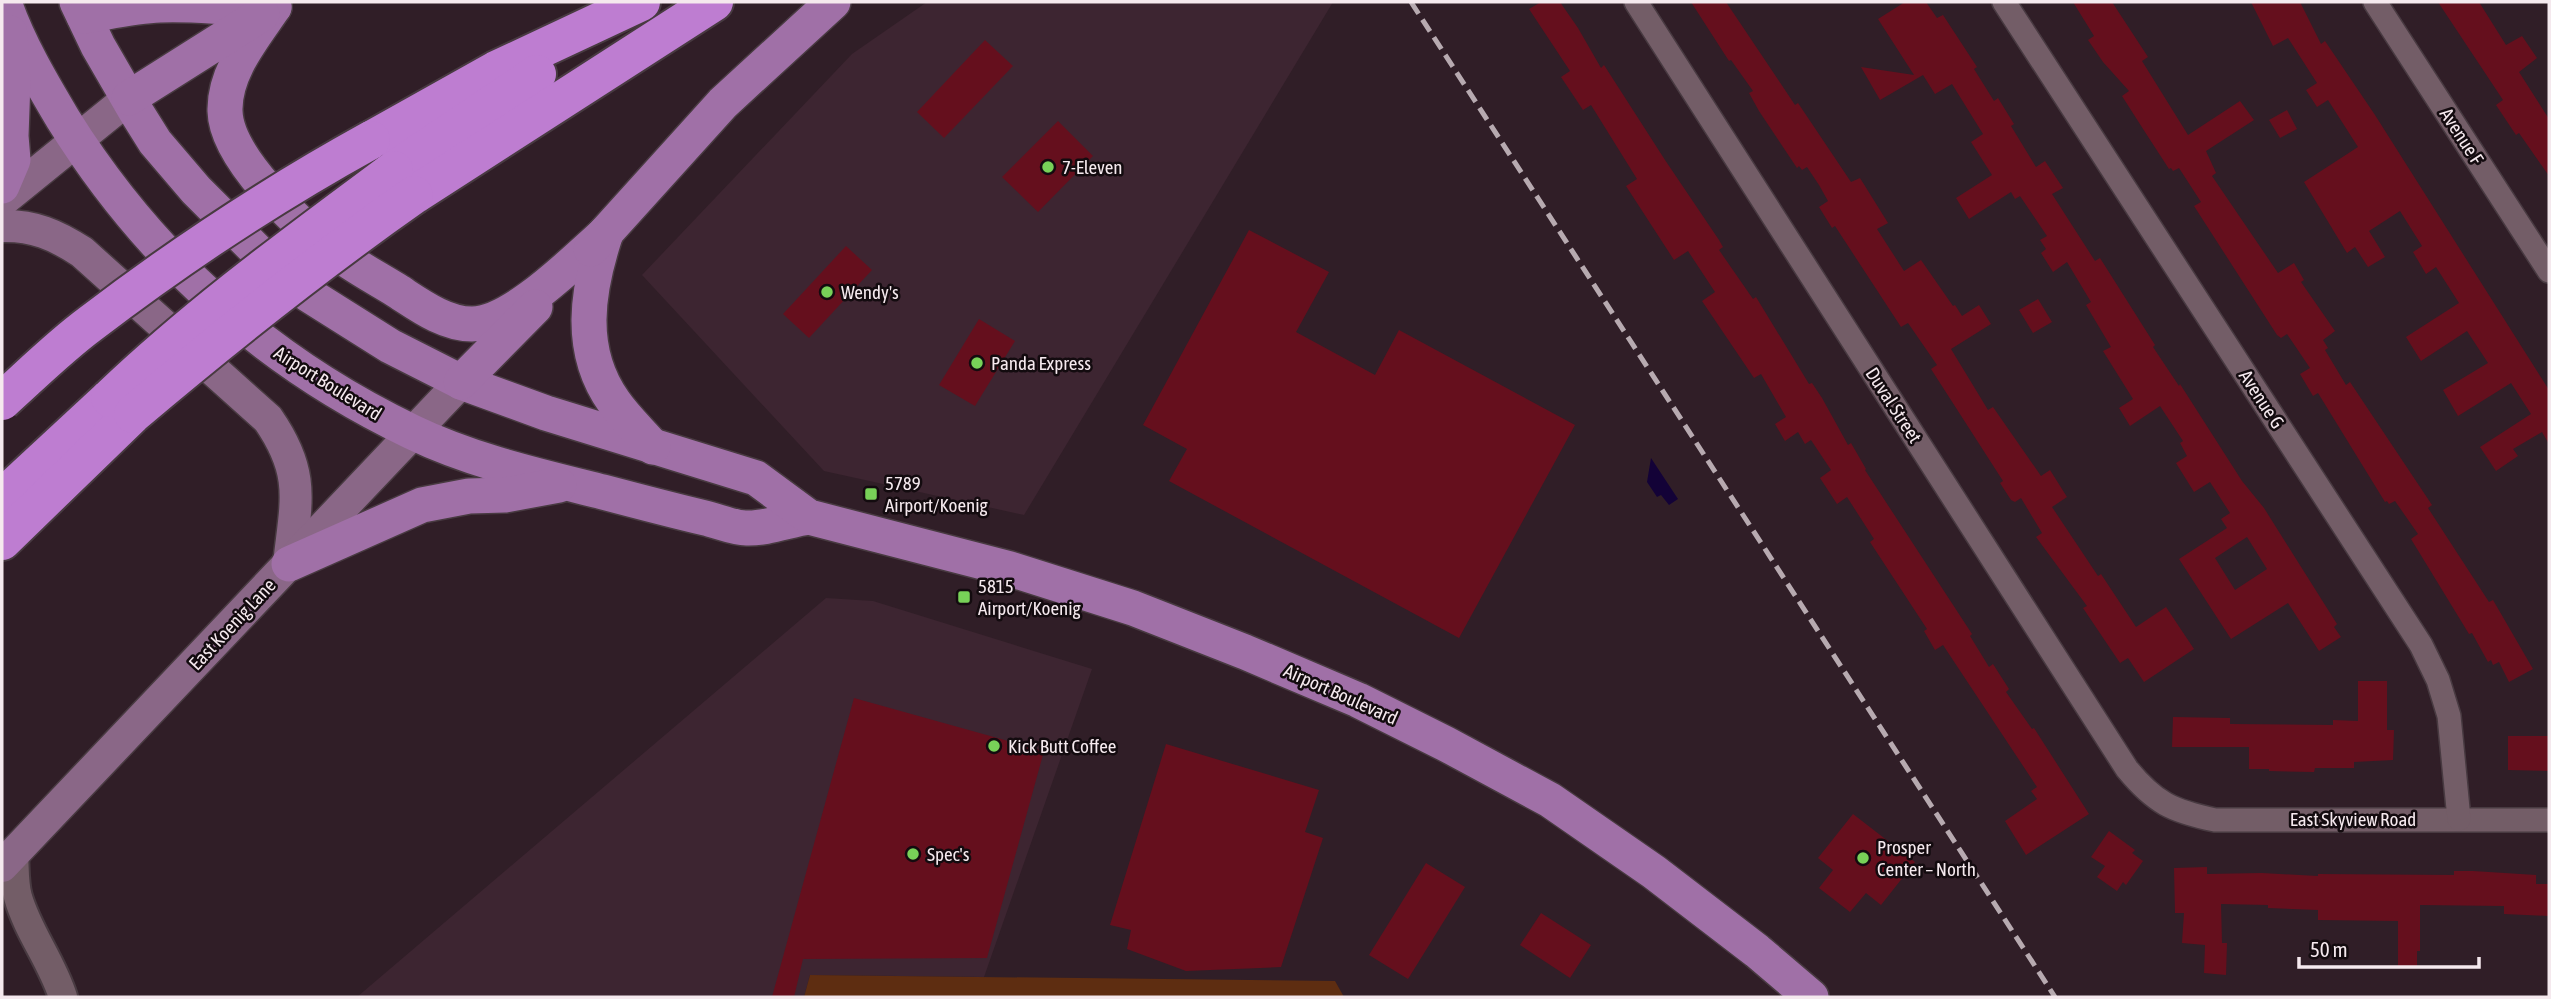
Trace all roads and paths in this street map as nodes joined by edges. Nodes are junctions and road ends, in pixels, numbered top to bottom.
1 (642, 2) edge
2 (714, 2) edge
3 (833, 2) edge
4 (1636, 2) edge
5 (2004, 2) edge
6 (2375, 2) edge
7 (279, 5) edge
8 (6, 9) edge
9 (81, 9) edge
10 (129, 98) junction
11 (76, 139) junction
12 (405, 182) junction
13 (2, 186) edge
14 (2, 201) edge
15 (2, 226) edge
16 (606, 233) junction
17 (2549, 271) edge
18 (461, 382) junction
19 (2, 401) edge
20 (121, 406) junction
21 (412, 432) junction
22 (653, 447) junction
23 (567, 483) junction
24 (2, 498) edge
25 (809, 517) junction
26 (2, 541) edge
27 (289, 564) junction
28 (2159, 802) joint
29 (2459, 819) junction
30 (2549, 820) edge
31 (8, 860) edge
32 (1801, 994) edge
33 (63, 997) edge

1 - 12 highway
1 - 19 highway, bridge
2 - 12 highway
3 - 16 main road
4 - 28 street, Duval Street
5 - 29 street, Avenue G
6 - 17 street, Avenue F
7 - 9 main road
7 - 10 main road
7 - 16 main road
8 - 11 main road, Airport Boulevard
8 - 13 main road
9 - 10 main road, Airport Boulevard
10 - 11 main road
10 - 18 main road, Airport Boulevard
11 - 14 main road
11 - 21 main road, Airport Boulevard
12 - 20 highway, bridge
15 - 27 main road
16 - 18 main road
16 - 22 main road
18 - 21 main road, East Koenig Lane
18 - 22 main road, Airport Boulevard
20 - 24 highway
20 - 26 highway
21 - 23 main road, Airport Boulevard
21 - 27 main road, East Koenig Lane
22 - 25 main road, Airport Boulevard
23 - 25 main road, Airport Boulevard
23 - 27 main road
25 - 32 main road, Airport Boulevard
27 - 31 main road, East Koenig Lane
28 - 29 street, East Skyview Road
29 - 30 street, East Skyview Road
31 - 33 street

